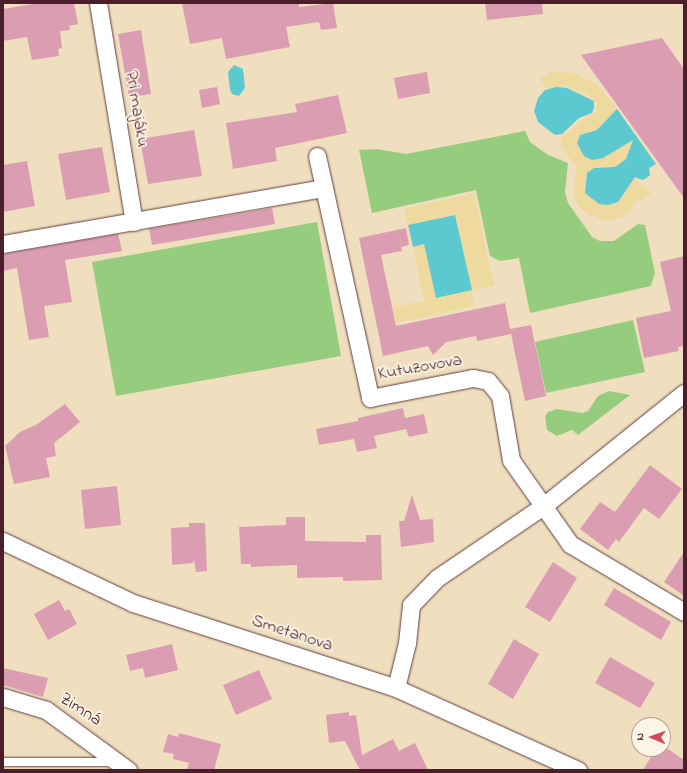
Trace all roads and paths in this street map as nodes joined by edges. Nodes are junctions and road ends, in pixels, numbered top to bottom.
1 (98, 3) edge
2 (316, 156) dead end
3 (324, 188) junction
4 (134, 222) junction
5 (3, 244) edge
6 (684, 392) edge
7 (542, 507) junction
8 (3, 541) edge
9 (684, 612) edge
10 (396, 688) junction
11 (3, 697) edge
12 (3, 762) edge
13 (560, 765) edge
14 (123, 766) edge
15 (578, 770) edge

1 - 4 street, Pri majáku
2 - 3 street, Kutuzovova
3 - 4 street
3 - 7 street, Kutuzovova
4 - 5 street
6 - 7 street
7 - 9 street, Kutuzovova
7 - 10 street
8 - 10 street, Smetanova
10 - 13 street, Smetanova
11 - 14 street, Zimná
12 - 14 lane
13 - 15 street, Smetanova

